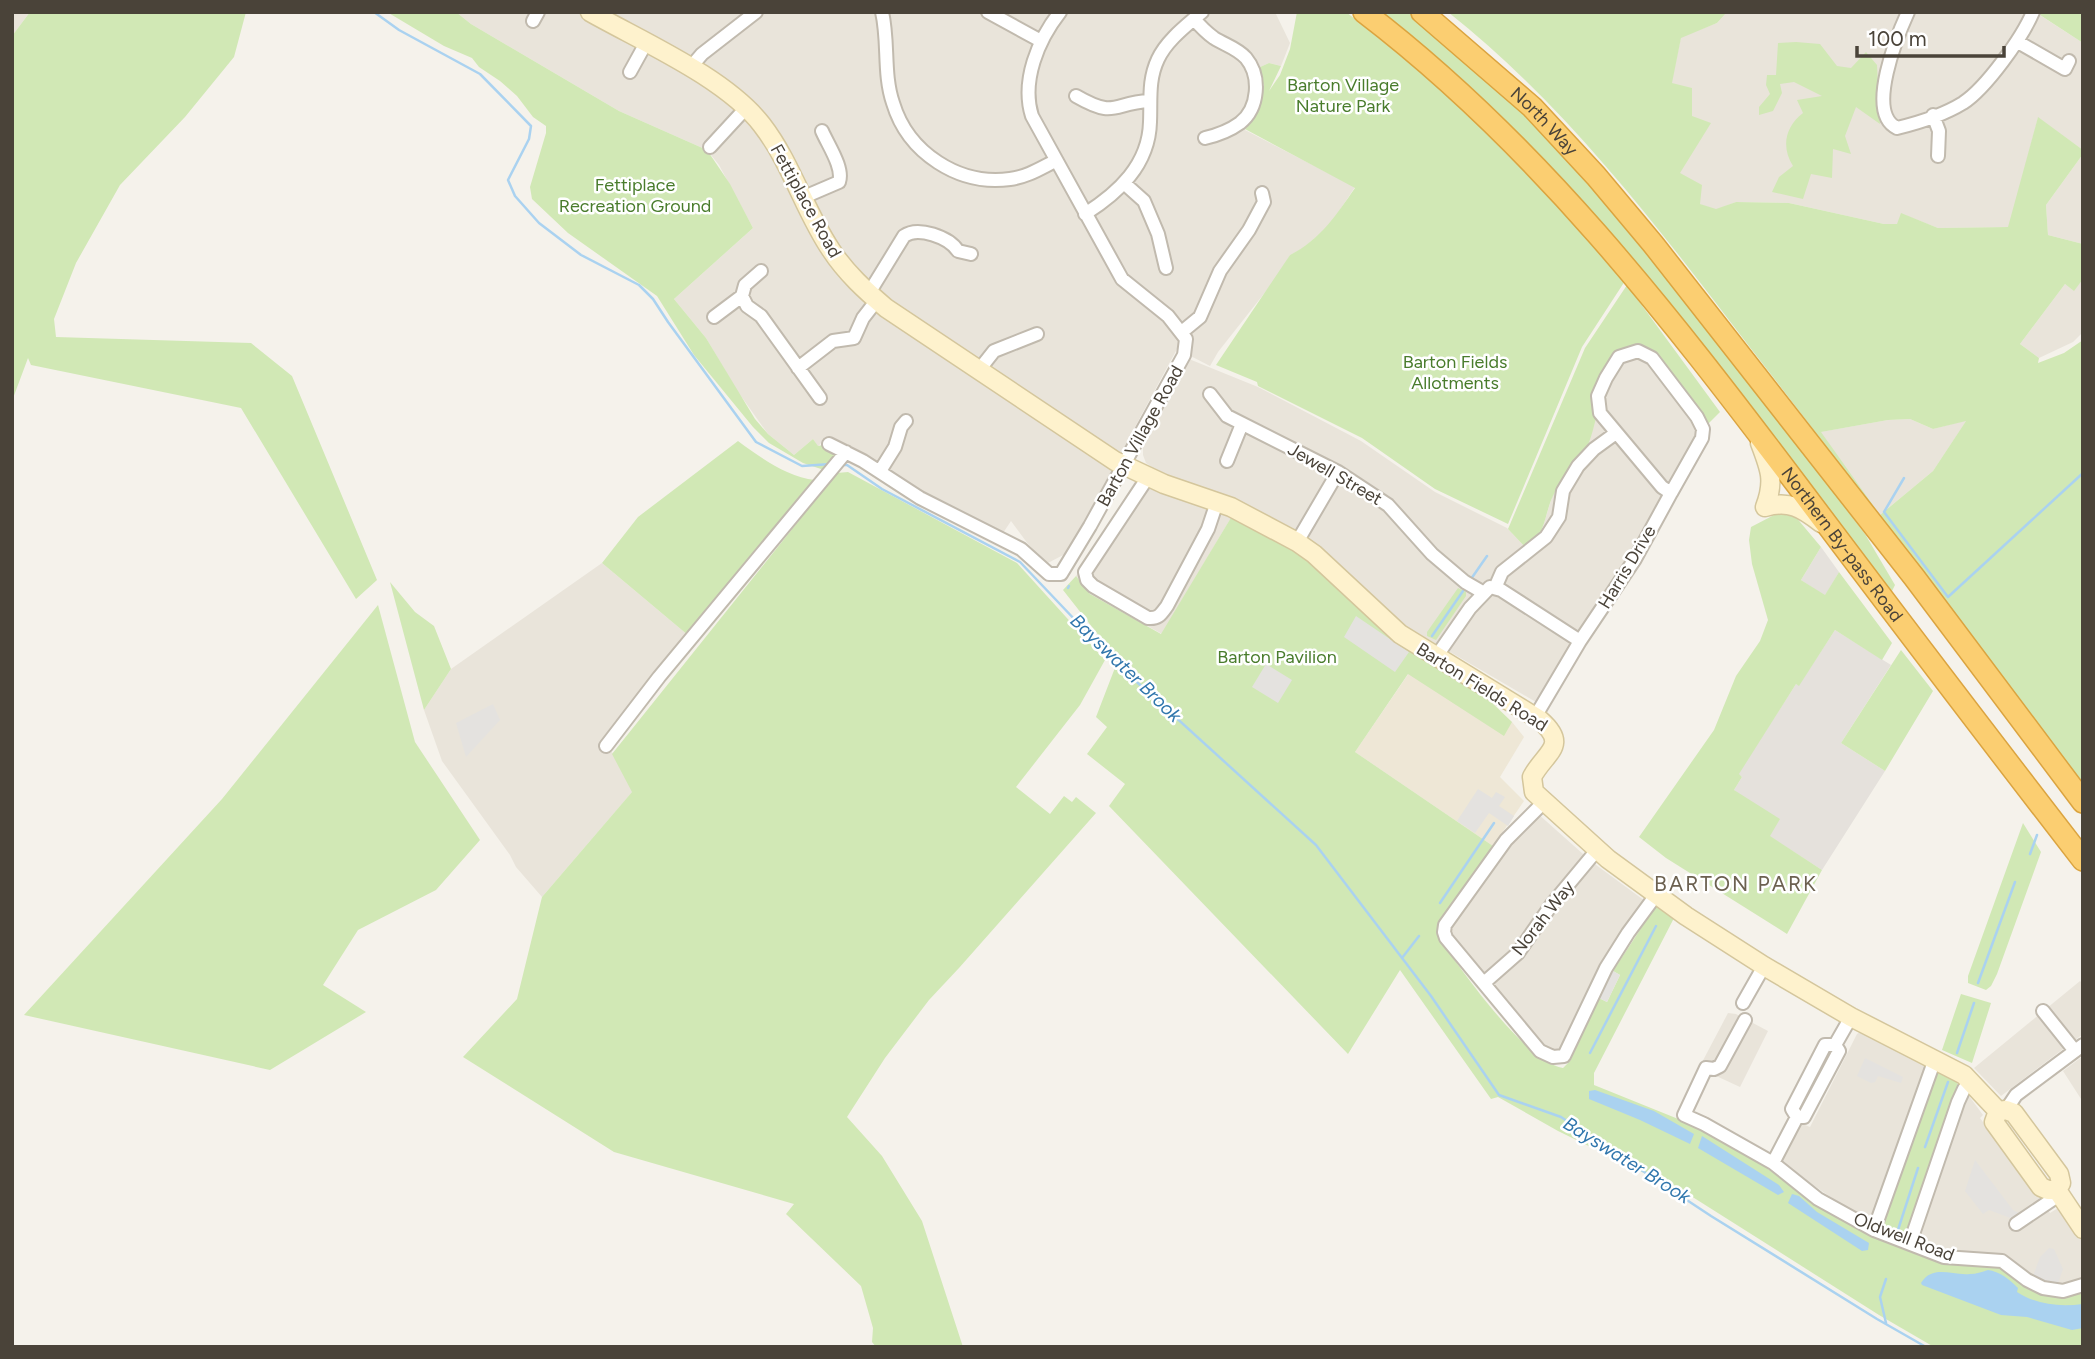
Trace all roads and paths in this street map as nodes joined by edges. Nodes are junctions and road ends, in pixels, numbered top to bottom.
1 (590, 12) edge
2 (756, 12) edge
3 (882, 12) edge
4 (988, 12) edge
5 (1060, 12) edge
6 (1364, 12) edge
7 (1422, 12) edge
8 (1908, 12) edge
9 (2033, 12) edge
10 (1198, 16) edge
11 (1041, 40) junction
12 (2018, 42) junction
13 (646, 43) junction
14 (2069, 61) dead end
15 (690, 68) junction
16 (630, 72) dead end
17 (1076, 96) dead end
18 (1149, 102) junction
19 (746, 108) junction
20 (1933, 115) junction
21 (822, 131) dead end
22 (1205, 138) dead end
23 (710, 147) dead end
24 (1938, 156) dead end
25 (1055, 161) junction
26 (1125, 184) junction
27 (804, 197) junction
28 (1267, 198) dead end
29 (1085, 214) junction
30 (1596, 232) joint
31 (1653, 244) joint
32 (971, 254) dead end
33 (1166, 268) dead end
34 (761, 271) dead end
35 (742, 296) junction
36 (873, 296) junction
37 (714, 317) dead end
38 (1183, 331) junction
39 (1037, 334) dead end
40 (798, 368) junction
41 (979, 370) junction
42 (1210, 394) dead end
43 (820, 398) dead end
44 (901, 423) dead end
45 (1242, 424) junction
46 (1756, 431) junction
47 (1616, 433) junction
48 (829, 444) dead end
49 (843, 455) junction
50 (1227, 461) dead end
51 (1124, 465) junction
52 (880, 471) junction
53 (1338, 471) junction
54 (1148, 477) junction
55 (1671, 493) junction
56 (1217, 502) junction
57 (1833, 533) junction
58 (1297, 542) junction
59 (1489, 590) junction
60 (1580, 640) junction
61 (1436, 657) junction
62 (1535, 717) junction
63 (606, 746) dead end
64 (1544, 802) junction
65 (2083, 802) edge
66 (1597, 850) junction
67 (2083, 860) edge
68 (1656, 895) junction
69 (1764, 966) junction
70 (1485, 982) junction
71 (1743, 1003) dead end
72 (2043, 1012) dead end
73 (1851, 1017) junction
74 (1745, 1020) dead end
75 (2079, 1048) edge
76 (1935, 1054) junction
77 (1971, 1074) junction
78 (2002, 1110) junction
79 (1773, 1163) junction
80 (2058, 1192) junction
81 (2079, 1217) edge
82 (2016, 1224) dead end
83 (1874, 1230) junction
84 (1910, 1243) junction
85 (2083, 1284) edge

1 - 13 street, Fettiplace Road
2 - 15 street
3 - 25 street
4 - 11 street
5 - 11 street
6 - 30 highway, North Way
7 - 31 highway, North Way
8 - 20 street
9 - 12 street
10 - 18 street
10 - 22 street
11 - 25 street
12 - 14 street
12 - 20 street
13 - 15 street, Fettiplace Road
13 - 16 street
15 - 19 street, Fettiplace Road
17 - 18 street
18 - 26 street
19 - 23 street
19 - 27 street, Fettiplace Road
20 - 24 street
21 - 27 street
25 - 29 street
26 - 29 street
26 - 33 street
27 - 36 street, Fettiplace Road
28 - 38 street
29 - 38 street
30 - 46 highway, Northern By-pass Road
31 - 65 highway, Northern By-pass Road
32 - 36 street
34 - 35 street
35 - 37 street
35 - 40 street
36 - 40 street
36 - 41 street, Fettiplace Road
38 - 51 street, Barton Village Road
39 - 41 street
40 - 43 street
41 - 51 street, Fettiplace Road
42 - 45 street, Jewell Street
44 - 52 street
45 - 50 street
45 - 53 street, Jewell Street
46 - 57 highway, Northern By-pass Road
46 - 57 street
47 - 55 street
47 - 55 street, Harris Drive
47 - 59 street
48 - 49 street, Barton Village Road
49 - 52 street, Barton Village Road
49 - 63 street
51 - 52 street, Barton Village Road
51 - 54 street, Barton Fields Road
53 - 58 street
53 - 59 street, Jewell Street
54 - 56 street, Barton Fields Road
54 - 56 street
55 - 60 street, Harris Drive
56 - 58 street, Barton Fields Road
57 - 67 highway, Northern By-pass Road
58 - 61 street, Barton Fields Road
59 - 60 street, Jewell Street
59 - 61 street
60 - 62 street, Harris Drive
61 - 62 street, Barton Fields Road
62 - 64 street, Barton Fields Road
64 - 66 street
64 - 70 street
66 - 68 street
66 - 70 street, Norah Way
68 - 69 street
68 - 70 street
69 - 71 street
69 - 73 street
72 - 75 street
73 - 76 street
73 - 79 street
74 - 79 street, Oldwell Road
75 - 78 street
76 - 77 street
76 - 83 street
77 - 78 street
77 - 84 street
78 - 80 street
79 - 83 street, Oldwell Road
80 - 81 street
80 - 82 street
83 - 84 street, Oldwell Road
84 - 85 street, Oldwell Road

